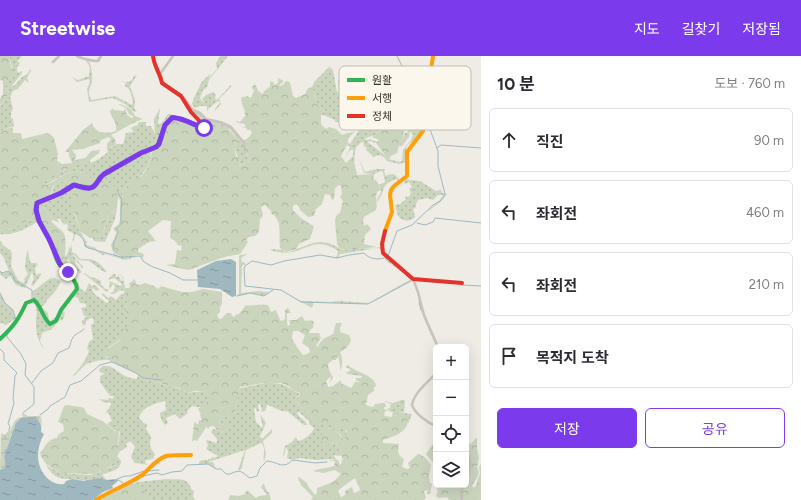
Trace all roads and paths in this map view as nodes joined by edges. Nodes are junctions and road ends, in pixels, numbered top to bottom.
1 (59, 56) edge
2 (77, 56) edge
3 (101, 56) edge
4 (153, 56) edge
5 (173, 56) edge
6 (433, 56) edge
7 (53, 62) dead end
8 (431, 66) edge
9 (160, 74) junction
10 (181, 96) junction
11 (423, 130) edge
12 (245, 152) dead end
13 (413, 280) junction
14 (462, 283) dead end
15 (0, 339) edge
16 (437, 344) edge
17 (433, 376) edge
18 (433, 425) edge
19 (191, 455) dead end
20 (469, 458) edge
21 (469, 472) edge
22 (463, 488) edge
23 (96, 500) edge
24 (462, 500) edge

1 - 7 street
2 - 3 street
4 - 9 street
5 - 9 street
6 - 8 street
9 - 10 street
10 - 12 street
10 - 15 street
11 - 13 street
13 - 14 street
13 - 16 street
17 - 18 street
19 - 23 street
20 - 21 street
22 - 24 street

